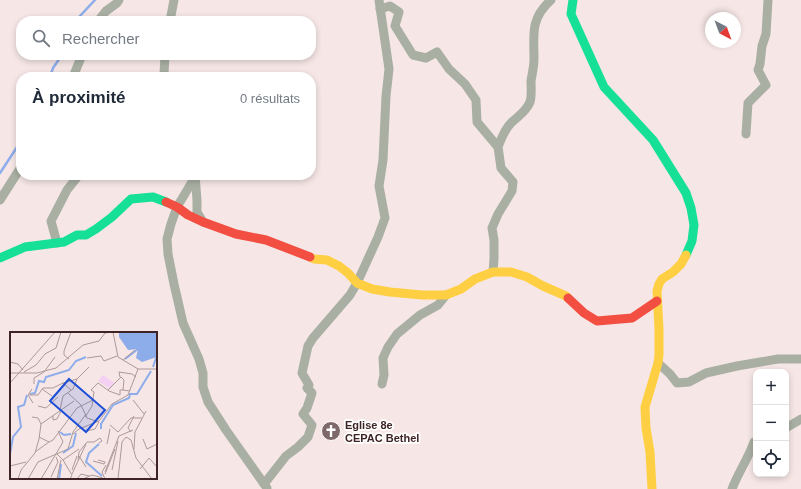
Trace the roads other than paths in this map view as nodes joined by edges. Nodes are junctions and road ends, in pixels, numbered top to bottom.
1 (119, 0) edge
2 (174, 0) edge
3 (551, 0) edge
4 (573, 0) edge
5 (768, 0) edge
6 (380, 4) edge
7 (102, 16) edge
8 (171, 16) edge
9 (80, 60) edge
10 (165, 60) edge
11 (75, 72) edge
12 (164, 72) edge
13 (746, 134) dead end
14 (498, 147) junction
15 (16, 175) edge
16 (75, 180) edge
17 (193, 180) edge
18 (196, 180) edge
19 (0, 200) edge
20 (177, 207) junction
21 (203, 222) junction
22 (57, 243) junction
23 (0, 258) edge
24 (493, 272) junction
25 (357, 283) junction
26 (446, 295) junction
27 (657, 301) junction
28 (801, 359) edge
29 (658, 364) junction
30 (382, 384) dead end
31 (801, 419) edge
32 (789, 426) edge
33 (753, 445) edge
34 (266, 487) edge
35 (652, 489) edge
36 (732, 489) edge

1 - 7 street
2 - 8 street
3 - 14 street
4 - 27 street
5 - 13 street
6 - 14 street
6 - 25 street
9 - 11 street
10 - 12 street
14 - 24 street
15 - 19 street
16 - 22 street
17 - 20 street
18 - 21 street
20 - 21 street
20 - 22 street
20 - 34 street
21 - 25 street
22 - 23 street
24 - 26 street
24 - 27 street
25 - 26 street
25 - 34 street
26 - 30 street
27 - 29 street
28 - 29 street
29 - 35 street
31 - 32 street
33 - 36 street

